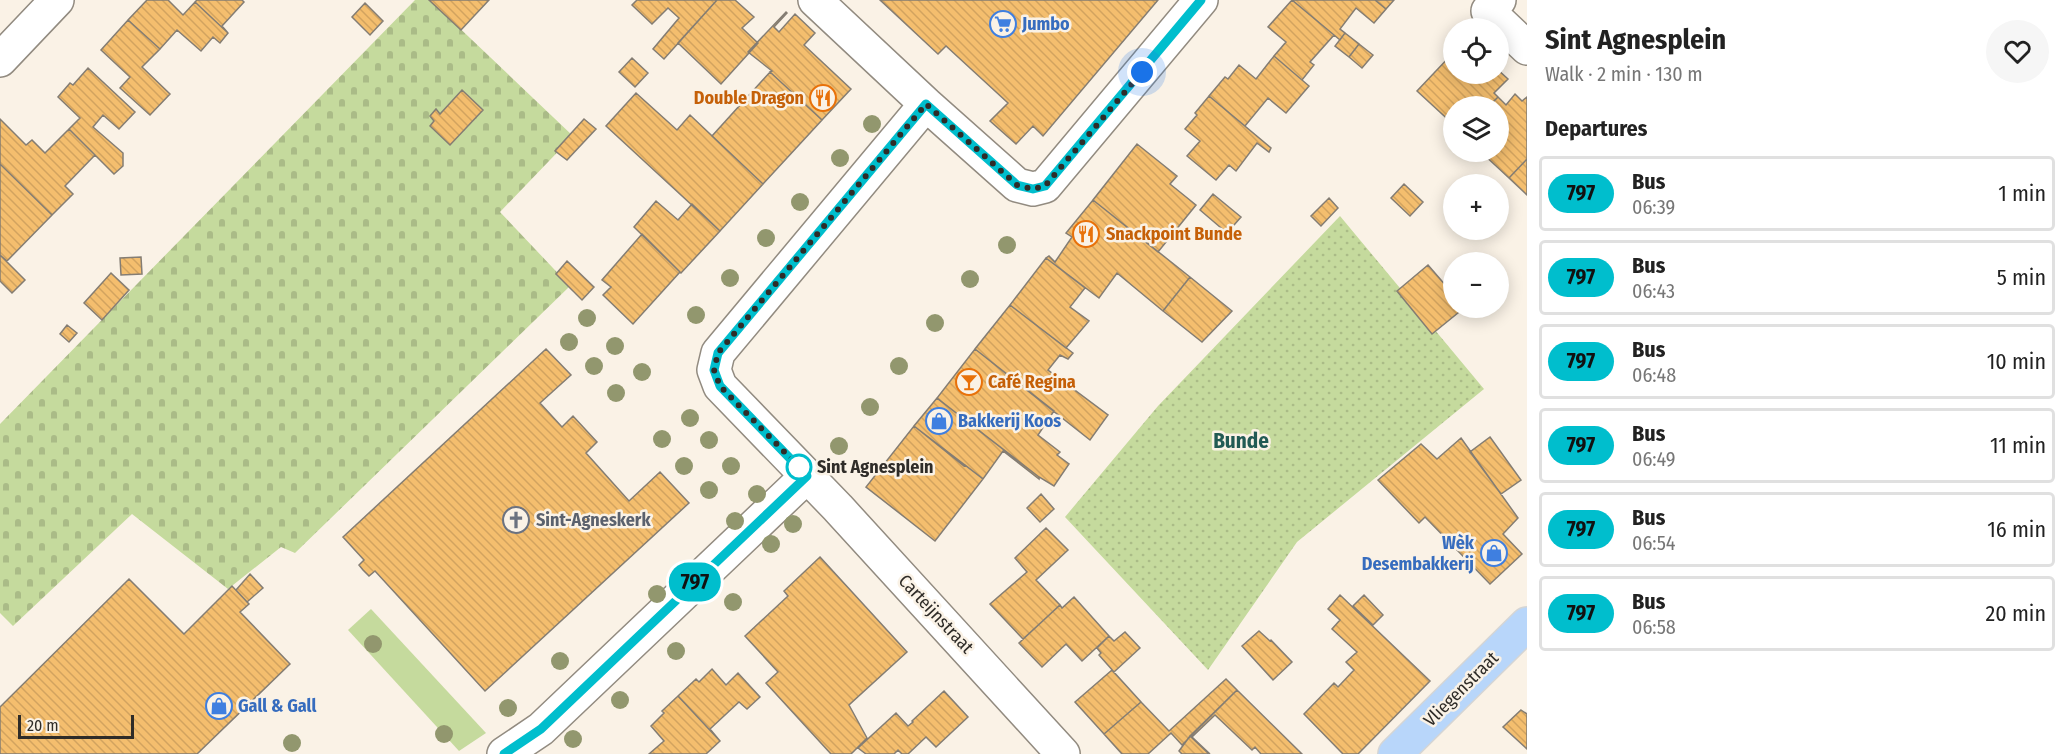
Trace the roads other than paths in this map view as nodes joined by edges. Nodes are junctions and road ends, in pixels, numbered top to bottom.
1 (57, 0) edge
2 (815, 0) edge
3 (1201, 0) edge
4 (1499, 0) edge
5 (1527, 48) edge
6 (0, 60) edge
7 (926, 104) junction
8 (807, 476) junction
9 (1527, 624) edge
10 (504, 754) edge
11 (1064, 754) edge
12 (1395, 754) edge

1 - 6 street
2 - 7 street
3 - 7 street
4 - 5 street
7 - 8 street
8 - 10 street
8 - 11 street, Carteijnstraat
9 - 12 main road, Vliegenstraat

